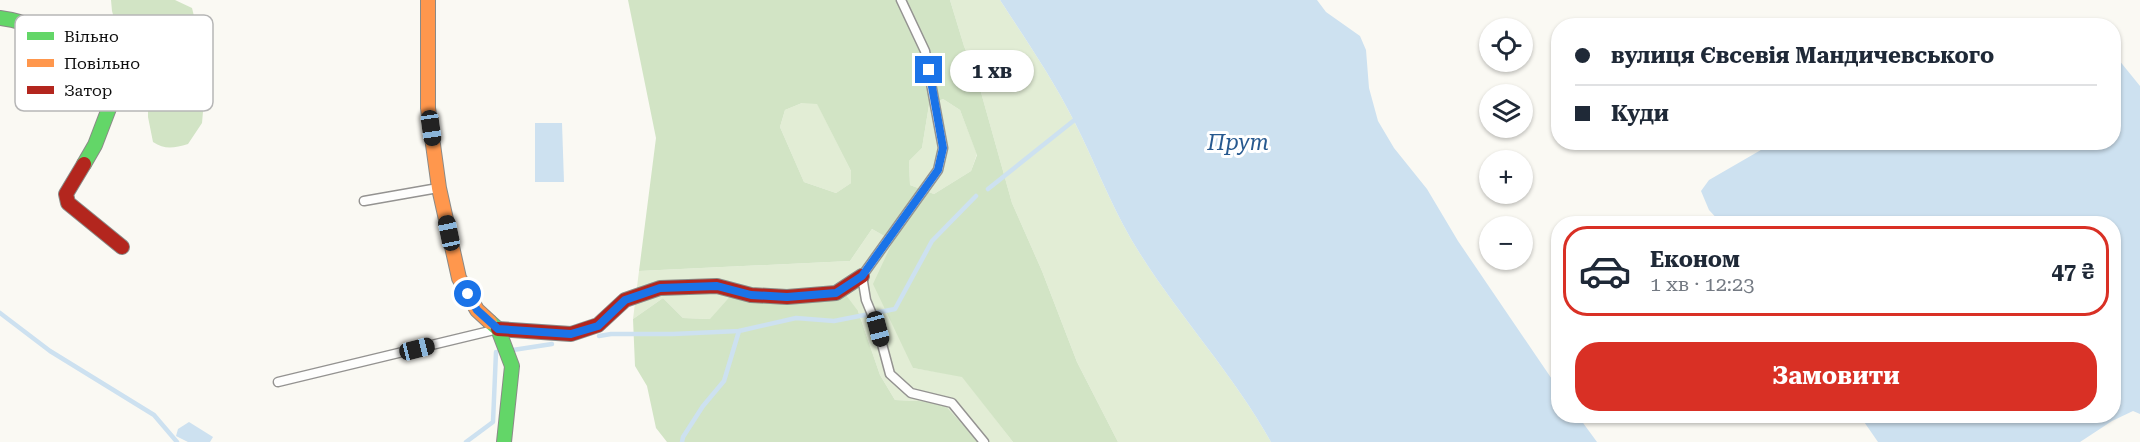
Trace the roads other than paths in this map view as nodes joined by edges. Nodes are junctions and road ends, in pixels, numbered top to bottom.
1 (428, 0) edge
2 (901, 0) edge
3 (0, 18) edge
4 (15, 21) edge
5 (108, 111) edge
6 (439, 188) junction
7 (364, 201) dead end
8 (122, 247) dead end
9 (862, 276) junction
10 (501, 333) junction
11 (278, 382) dead end
12 (504, 442) edge
13 (984, 442) edge

1 - 6 street
2 - 9 lane
3 - 4 street
5 - 8 street
6 - 7 lane
6 - 10 street
9 - 10 street
9 - 13 lane
10 - 11 lane
10 - 12 street

